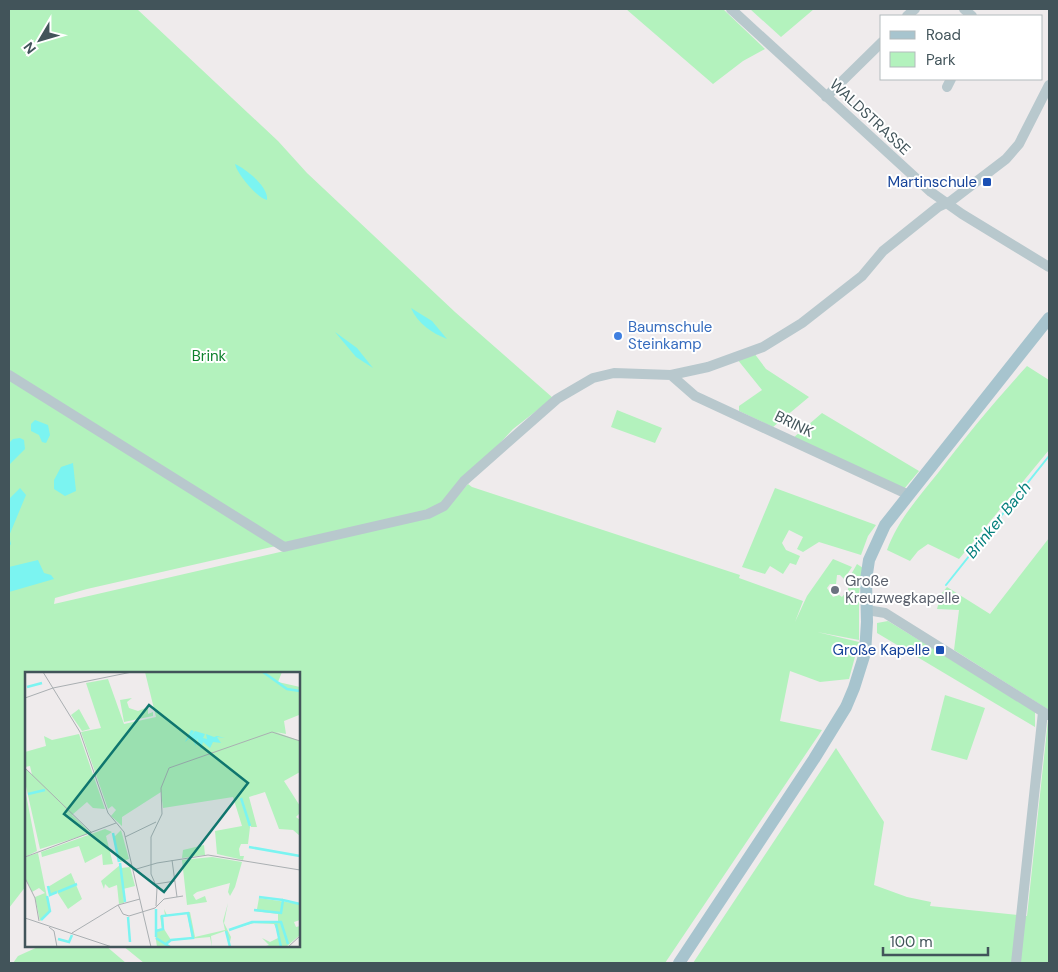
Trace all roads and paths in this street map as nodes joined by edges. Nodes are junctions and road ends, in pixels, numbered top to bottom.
1 (730, 9) edge
2 (880, 44) edge
3 (1049, 84) edge
4 (826, 97) junction
5 (946, 203) junction
6 (1049, 267) edge
7 (1049, 318) edge
8 (9, 375) edge
9 (671, 375) junction
10 (908, 495) junction
11 (867, 610) junction
12 (1046, 714) edge
13 (679, 963) edge
14 (1016, 963) edge

1 - 4 street, WALDSTRASSE
2 - 4 street
3 - 5 street
4 - 5 street, WALDSTRASSE
5 - 6 street, WALDSTRASSE
5 - 9 street
7 - 10 main road
8 - 9 street
9 - 10 street, BRINK
10 - 11 main road
11 - 12 street
11 - 13 main road
12 - 14 street

